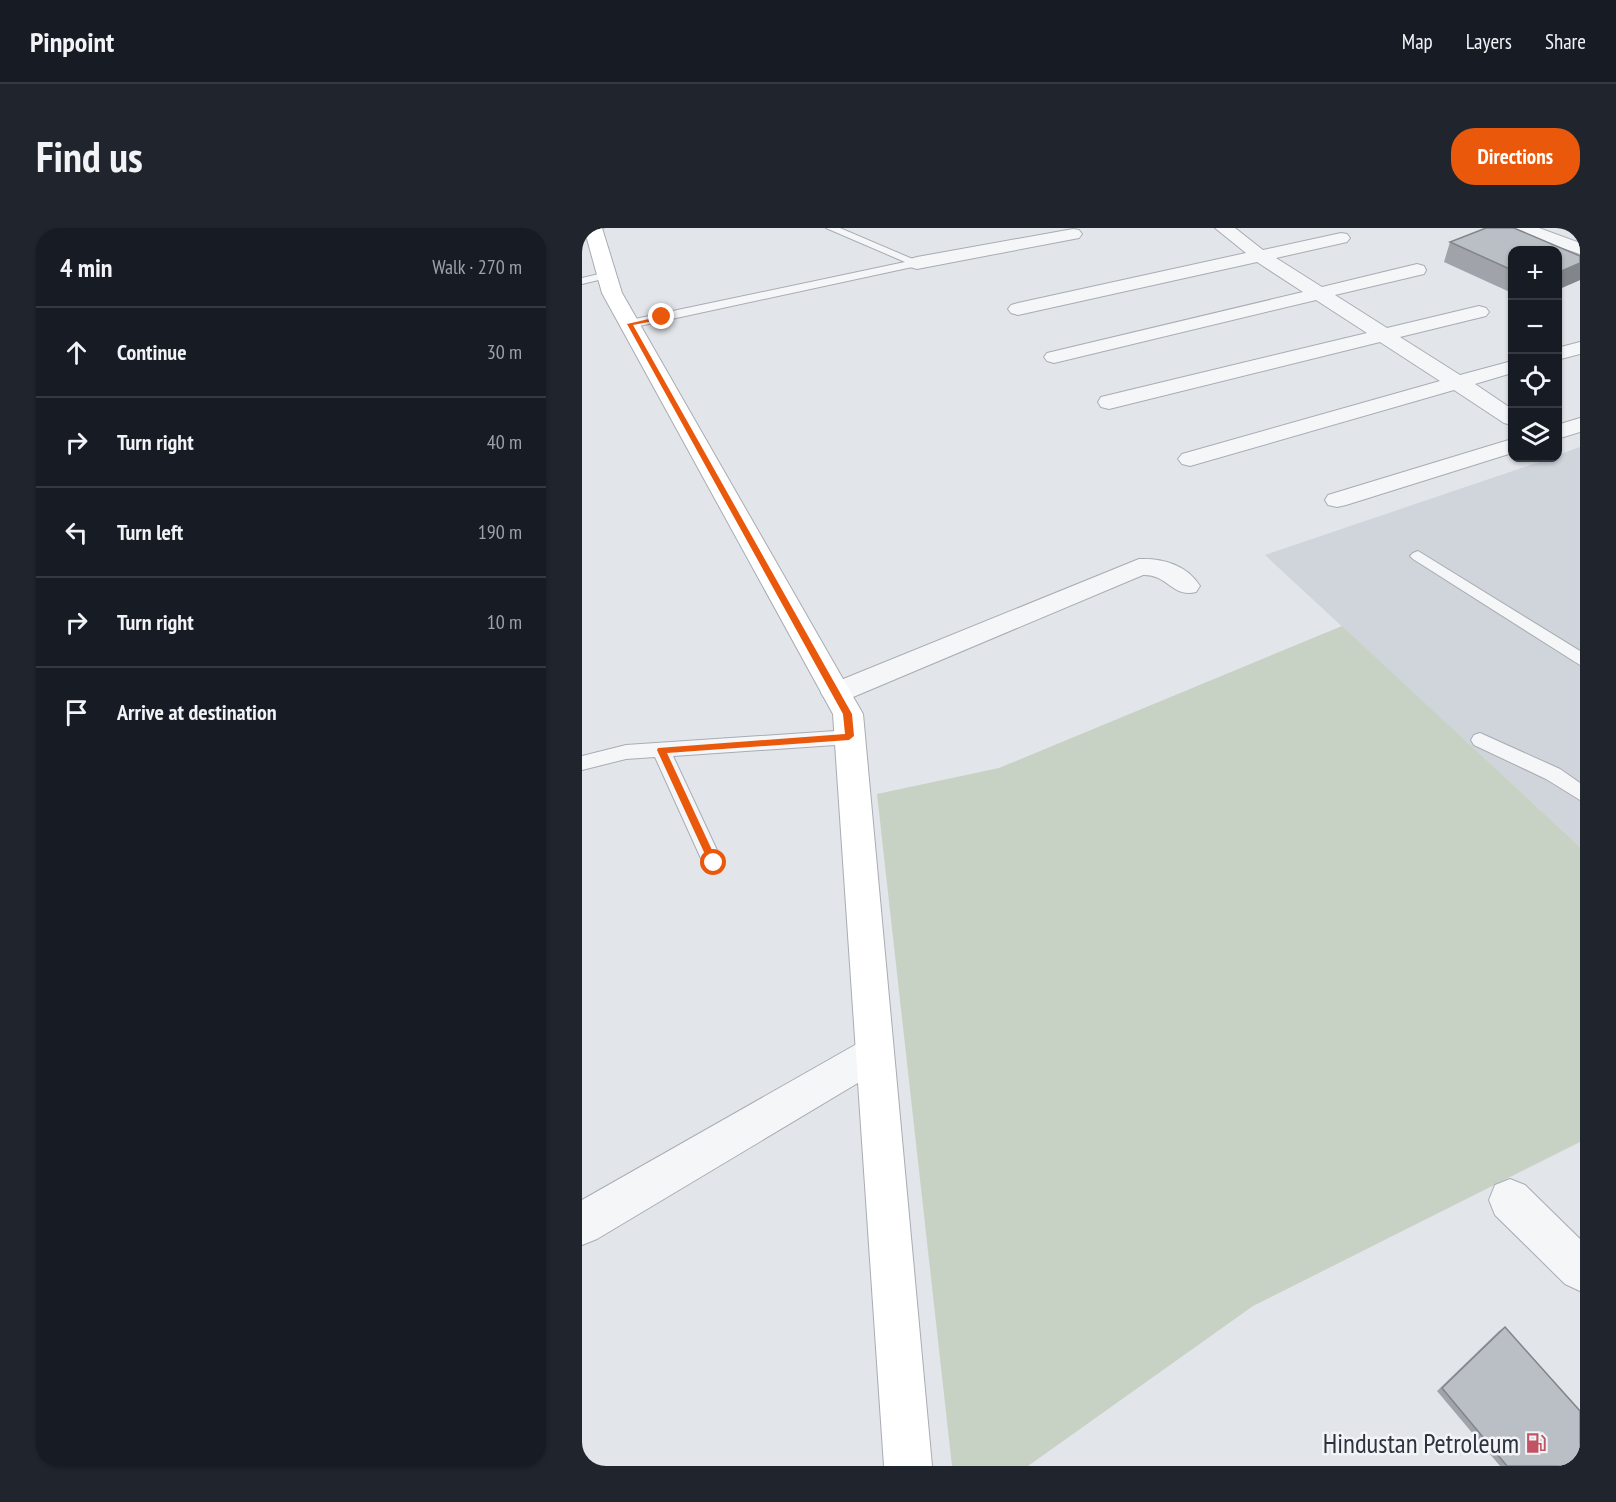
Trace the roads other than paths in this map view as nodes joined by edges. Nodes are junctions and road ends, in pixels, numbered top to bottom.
1 (593, 228) edge
2 (831, 228) edge
3 (1224, 228) edge
4 (1522, 228) edge
5 (1073, 234) dead end
6 (1341, 238) dead end
7 (1580, 249) edge
8 (1259, 255) junction
9 (916, 263) junction
10 (1417, 270) dead end
11 (594, 278) edge
12 (1317, 293) junction
13 (1018, 309) dead end
14 (1479, 312) dead end
15 (630, 324) junction
16 (1384, 336) junction
17 (1580, 348) edge
18 (1562, 353) edge
19 (1054, 357) dead end
20 (1508, 368) edge
21 (1459, 382) junction
22 (1109, 402) dead end
23 (1508, 415) edge
24 (1580, 425) edge
25 (1562, 430) edge
26 (1508, 447) edge
27 (1190, 459) dead end
28 (1337, 500) dead end
29 (1418, 556) dead end
30 (1187, 586) dead end
31 (1580, 659) edge
32 (836, 693) junction
33 (849, 736) junction
34 (1480, 740) dead end
35 (661, 750) junction
36 (582, 763) edge
37 (1580, 794) edge
38 (714, 863) dead end
39 (875, 1053) junction
40 (1510, 1200) dead end
41 (582, 1224) edge
42 (1580, 1269) edge
43 (908, 1466) edge

1 - 11 street
2 - 9 lane
3 - 8 street
4 - 7 street
5 - 9 street
6 - 8 street
8 - 12 street
8 - 13 street
9 - 15 lane
10 - 12 street
11 - 15 street
12 - 16 street
12 - 19 street
14 - 16 street
15 - 32 street
16 - 21 street
16 - 22 street
17 - 18 street
20 - 21 street
21 - 23 street
21 - 27 street
24 - 25 street
26 - 28 street
29 - 31 lane
30 - 32 street
32 - 33 street
33 - 35 lane
33 - 39 street
34 - 37 lane
35 - 36 lane
35 - 38 lane
39 - 41 street
39 - 43 street
40 - 42 street

